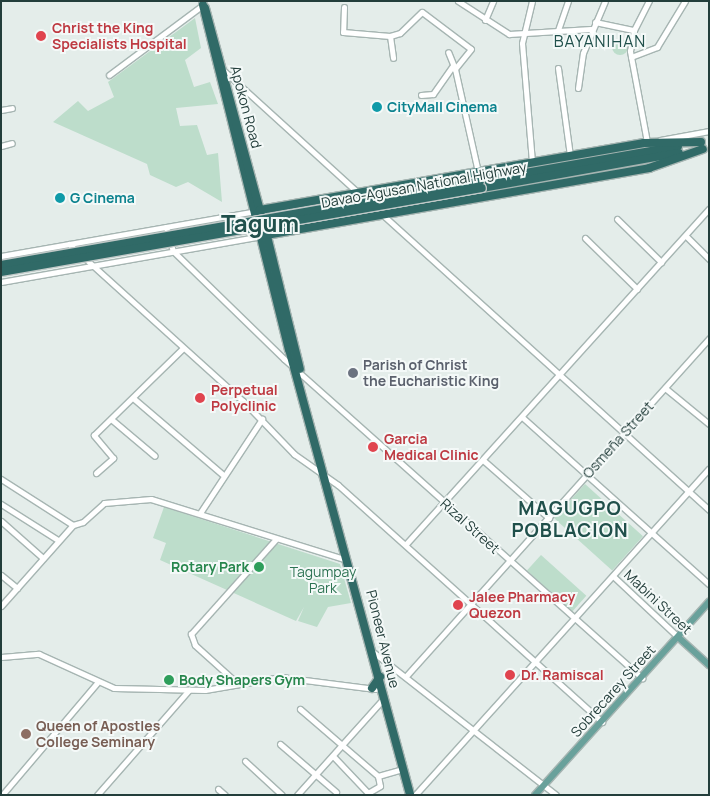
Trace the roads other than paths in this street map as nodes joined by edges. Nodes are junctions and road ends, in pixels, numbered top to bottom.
1 (458, 1) edge
2 (493, 1) edge
3 (532, 1) edge
4 (568, 1) edge
5 (605, 1) edge
6 (649, 1) edge
7 (685, 1) edge
8 (203, 3) edge
9 (344, 7) dead end
10 (485, 20) junction
11 (594, 22) junction
12 (591, 29) junction
13 (558, 30) junction
14 (634, 30) junction
15 (522, 34) junction
16 (390, 36) junction
17 (448, 52) dead end
18 (631, 57) junction
19 (393, 58) dead end
20 (214, 62) junction
21 (453, 68) junction
22 (558, 68) dead end
23 (224, 71) junction
24 (109, 75) dead end
25 (578, 88) dead end
26 (421, 95) dead end
27 (12, 108) dead end
28 (1, 110) edge
29 (709, 131) edge
30 (12, 143) dead end
31 (644, 143) junction
32 (705, 145) edge
33 (1, 146) edge
34 (570, 156) junction
35 (532, 162) junction
36 (478, 172) junction
37 (481, 184) junction
38 (359, 193) junction
39 (709, 209) edge
40 (257, 214) junction
41 (382, 215) junction
42 (616, 219) dead end
43 (166, 231) junction
44 (262, 232) junction
45 (686, 236) junction
46 (585, 238) dead end
47 (69, 244) junction
48 (169, 248) junction
49 (1, 256) edge
50 (709, 259) edge
51 (661, 262) junction
52 (1, 265) edge
53 (90, 266) junction
54 (1, 272) edge
55 (1, 282) edge
56 (637, 289) junction
57 (709, 338) edge
58 (183, 348) junction
59 (299, 374) junction
60 (560, 376) junction
61 (665, 388) junction
62 (133, 398) junction
63 (522, 417) junction
64 (110, 419) junction
65 (262, 419) junction
66 (709, 424) edge
67 (624, 434) junction
68 (155, 456) dead end
69 (483, 460) junction
70 (323, 466) junction
71 (709, 469) edge
72 (314, 470) junction
73 (96, 473) dead end
74 (222, 474) junction
75 (587, 475) junction
76 (326, 476) junction
77 (1, 479) edge
78 (689, 492) junction
79 (444, 503) junction
80 (1, 504) edge
81 (709, 510) edge
82 (200, 513) junction
83 (549, 518) junction
84 (1, 521) edge
85 (73, 525) junction
86 (652, 533) junction
87 (276, 539) junction
88 (58, 540) junction
89 (406, 544) junction
90 (43, 558) junction
91 (350, 560) junction
92 (510, 562) junction
93 (1, 574) edge
94 (613, 576) junction
95 (709, 584) edge
96 (17, 588) junction
97 (709, 602) edge
98 (472, 604) junction
99 (1, 606) edge
100 (575, 619) junction
101 (678, 638) junction
102 (374, 652) junction
103 (2, 656) edge
104 (537, 662) junction
105 (709, 665) edge
106 (407, 675) junction
107 (380, 677) junction
108 (642, 678) junction
109 (237, 682) junction
110 (97, 683) junction
111 (372, 688) junction
112 (189, 690) junction
113 (384, 693) junction
114 (300, 709) dead end
115 (602, 722) junction
116 (475, 730) junction
117 (280, 744) dead end
118 (342, 746) junction
119 (333, 756) junction
120 (245, 762) dead end
121 (403, 769) junction
122 (316, 775) junction
123 (378, 776) junction
124 (544, 785) junction
125 (218, 789) dead end
126 (336, 792) dead end
127 (2, 795) edge
128 (97, 795) edge
129 (225, 795) edge
130 (282, 795) edge
131 (296, 795) edge
132 (410, 795) edge
133 (415, 795) edge
134 (535, 795) edge
135 (556, 795) edge

1 - 10 street
2 - 10 street
3 - 15 street
4 - 13 street
5 - 11 street
6 - 14 street
7 - 18 street
8 - 20 highway, Apokon Road
8 - 23 highway, Apokon Road
8 - 24 street
9 - 16 street
10 - 15 street
11 - 12 street
11 - 14 street
12 - 13 street
12 - 25 street
13 - 15 street
14 - 18 street
15 - 35 street
16 - 19 street
16 - 21 street
17 - 21 street
18 - 31 street
20 - 23 street
20 - 40 highway, Apokon Road
21 - 26 street
21 - 36 street
22 - 34 street
23 - 38 street
23 - 40 highway, Apokon Road
27 - 28 street
29 - 31 street
30 - 33 street
31 - 32 highway, Davao-Agusan National Highway
31 - 34 highway, Davao-Agusan National Highway
32 - 37 highway, Davao-Agusan National Highway
32 - 41 highway, Davao-Agusan National Highway
34 - 35 highway, Davao-Agusan National Highway
35 - 36 highway, Davao-Agusan National Highway
36 - 38 highway, Davao-Agusan National Highway
37 - 52 highway, Davao-Agusan National Highway, bridge
37 - 54 highway, Davao-Agusan National Highway, bridge
38 - 40 highway, Davao-Agusan National Highway
38 - 41 street
39 - 45 street
40 - 43 highway, Davao-Agusan National Highway
40 - 44 highway, Pioneer Avenue
41 - 44 highway, Davao-Agusan National Highway
41 - 60 street
42 - 51 street
43 - 47 street
43 - 48 street
44 - 48 highway, Davao-Agusan National Highway
44 - 59 highway, Pioneer Avenue
45 - 50 street
45 - 51 street
46 - 56 street
47 - 49 street
47 - 53 street
48 - 53 street
48 - 59 street, Rizal Street
51 - 56 street
53 - 55 street
53 - 58 street
56 - 60 street
57 - 61 street, Osmeña Street
58 - 62 street
58 - 65 street
59 - 70 highway, Pioneer Avenue
59 - 79 street, Rizal Street
60 - 63 street
60 - 67 street
61 - 66 street
61 - 67 street, Osmeña Street
62 - 64 street
62 - 74 street
63 - 69 street
63 - 75 street
64 - 68 street
64 - 73 street
65 - 72 street
65 - 74 street
67 - 75 street, Osmeña Street
67 - 78 street
69 - 79 street
69 - 83 street
70 - 72 highway
70 - 76 highway, Pioneer Avenue
71 - 78 street
72 - 76 street
74 - 82 street
75 - 83 street, Osmeña Street
75 - 86 street
76 - 89 street
76 - 91 highway, Pioneer Avenue
77 - 85 street
78 - 81 street
78 - 86 street
79 - 89 street
79 - 92 street, Rizal Street
80 - 88 street
82 - 85 street
82 - 87 street
83 - 92 street, Osmeña Street
84 - 90 street
85 - 88 street
86 - 94 street
86 - 95 street
87 - 91 street
87 - 109 street
88 - 90 street
89 - 98 street
90 - 96 street
91 - 102 highway, Pioneer Avenue
92 - 98 street, Osmeña Street
92 - 100 street, Rizal Street
93 - 96 street
94 - 100 street
94 - 101 street, Mabini Street
96 - 99 street
97 - 101 main road, Sobrecarey Street
98 - 104 street
98 - 106 street, Osmeña Street
100 - 104 street
100 - 108 street, Rizal Street
101 - 105 main road, Mabini Street
101 - 108 main road, Sobrecarey Street
102 - 106 street
102 - 107 highway, Pioneer Avenue
103 - 110 street
104 - 115 street
104 - 116 street
106 - 116 street
107 - 111 highway
107 - 113 highway, Pioneer Avenue
108 - 115 main road, Sobrecarey Street
109 - 111 street
109 - 112 street
110 - 112 street
110 - 127 street
111 - 113 street
112 - 128 street
113 - 118 street
113 - 121 highway, Pioneer Avenue
114 - 118 street
115 - 124 main road, Sobrecarey Street
116 - 124 street
116 - 133 street
117 - 122 street
118 - 119 street
118 - 123 street
119 - 122 street
119 - 123 street
120 - 130 street
121 - 123 street
121 - 132 highway, Pioneer Avenue
122 - 126 street
122 - 131 street
124 - 134 main road, Sobrecarey Street
124 - 135 street
125 - 129 street

